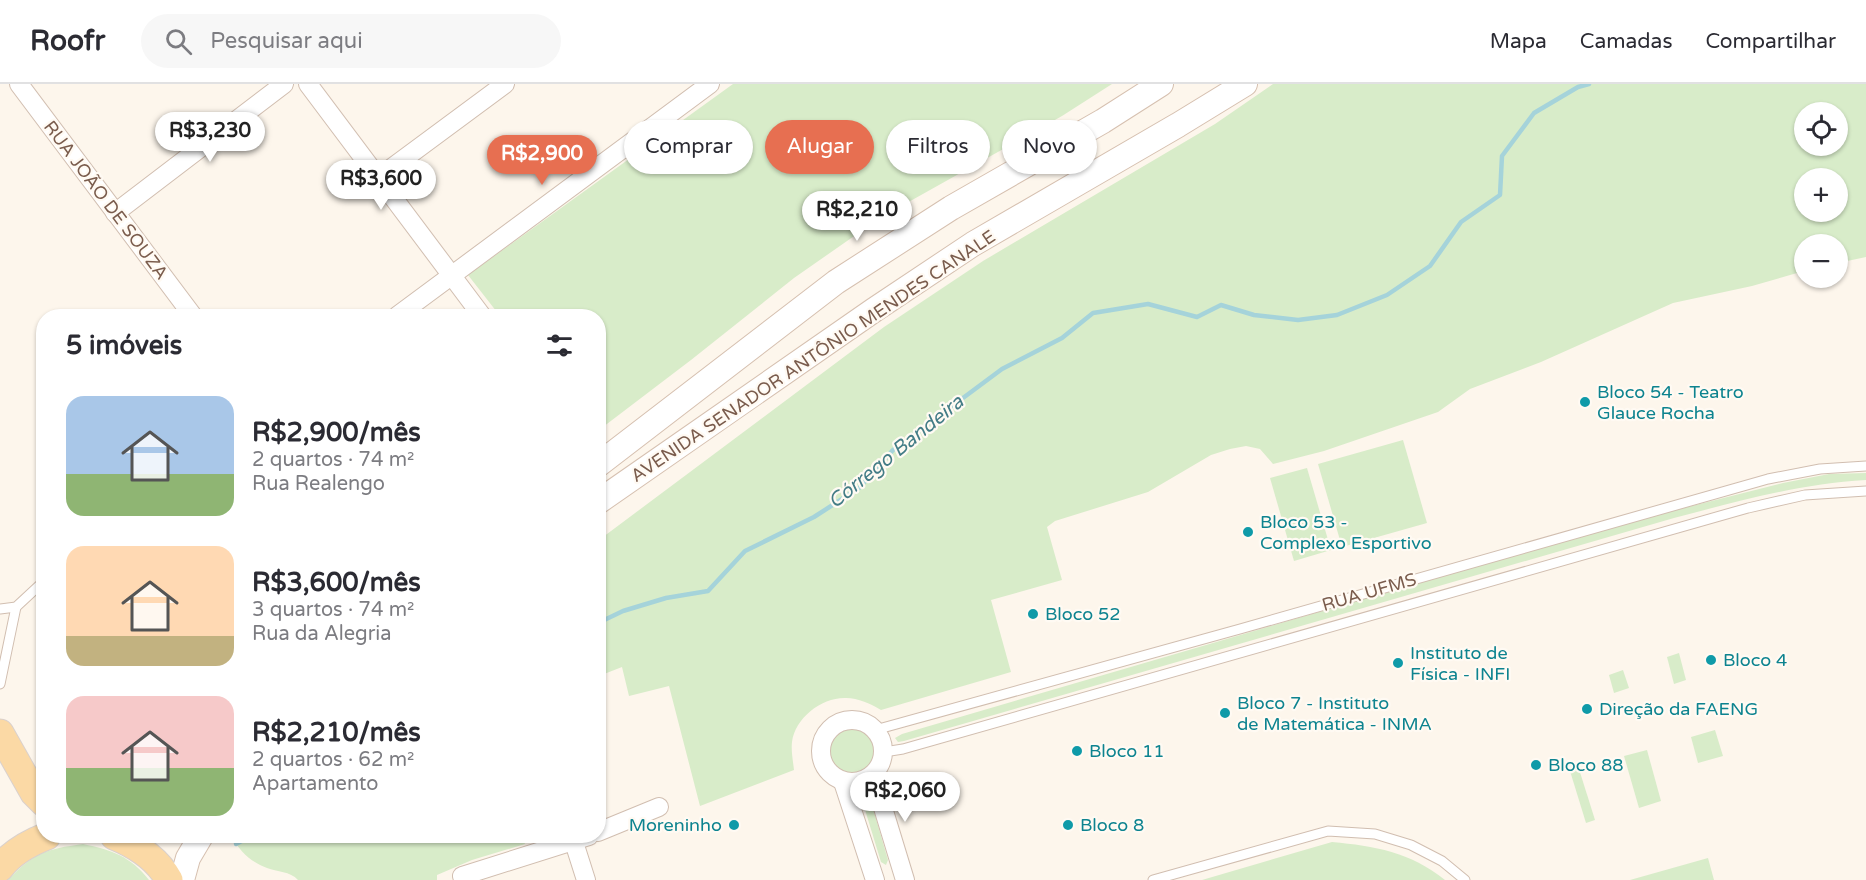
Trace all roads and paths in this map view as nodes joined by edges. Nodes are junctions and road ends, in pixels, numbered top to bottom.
1 (19, 84) edge
2 (284, 84) edge
3 (308, 84) edge
4 (505, 84) edge
5 (710, 84) edge
6 (1161, 84) edge
7 (1245, 84) edge
8 (378, 178) junction
9 (115, 213) junction
10 (452, 275) junction
11 (188, 309) edge
12 (406, 309) edge
13 (477, 309) edge
14 (606, 459) edge
15 (1866, 466) edge
16 (1866, 490) edge
17 (606, 496) edge
18 (36, 588) edge
19 (16, 607) junction
20 (0, 609) edge
21 (0, 684) edge
22 (875, 730) junction
23 (0, 733) edge
24 (884, 752) junction
25 (873, 775) junction
26 (843, 782) junction
27 (36, 795) edge
28 (659, 807) dead end
29 (606, 828) edge
30 (36, 840) edge
31 (132, 843) edge
32 (197, 843) edge
33 (560, 843) edge
34 (579, 843) edge
35 (0, 868) edge
36 (462, 876) dead end
37 (903, 879) edge
38 (169, 880) edge
39 (182, 880) edge
40 (586, 880) edge
41 (875, 880) edge
42 (1153, 880) edge
43 (1465, 880) edge

1 - 9 street, RUA JOÃO DE SOUZA
2 - 9 street
3 - 8 street
4 - 8 street
5 - 10 street
6 - 14 main road, AVENIDA SENADOR ANTÔNIO MENDES CANALE
7 - 17 main road, AVENIDA SENADOR ANTÔNIO MENDES CANALE
8 - 10 street
9 - 11 street, RUA JOÃO DE SOUZA
10 - 12 street
10 - 13 street
15 - 22 lane, RUA UFMS
16 - 24 lane, RUA UFMS
18 - 19 lane
19 - 20 lane
19 - 21 lane
22 - 24 street
22 - 26 street
23 - 27 main road
24 - 25 street
25 - 26 street
25 - 37 street
26 - 41 street
28 - 29 street
30 - 35 main road
31 - 38 main road
32 - 39 main road
33 - 36 street
34 - 40 street
42 - 43 lane

